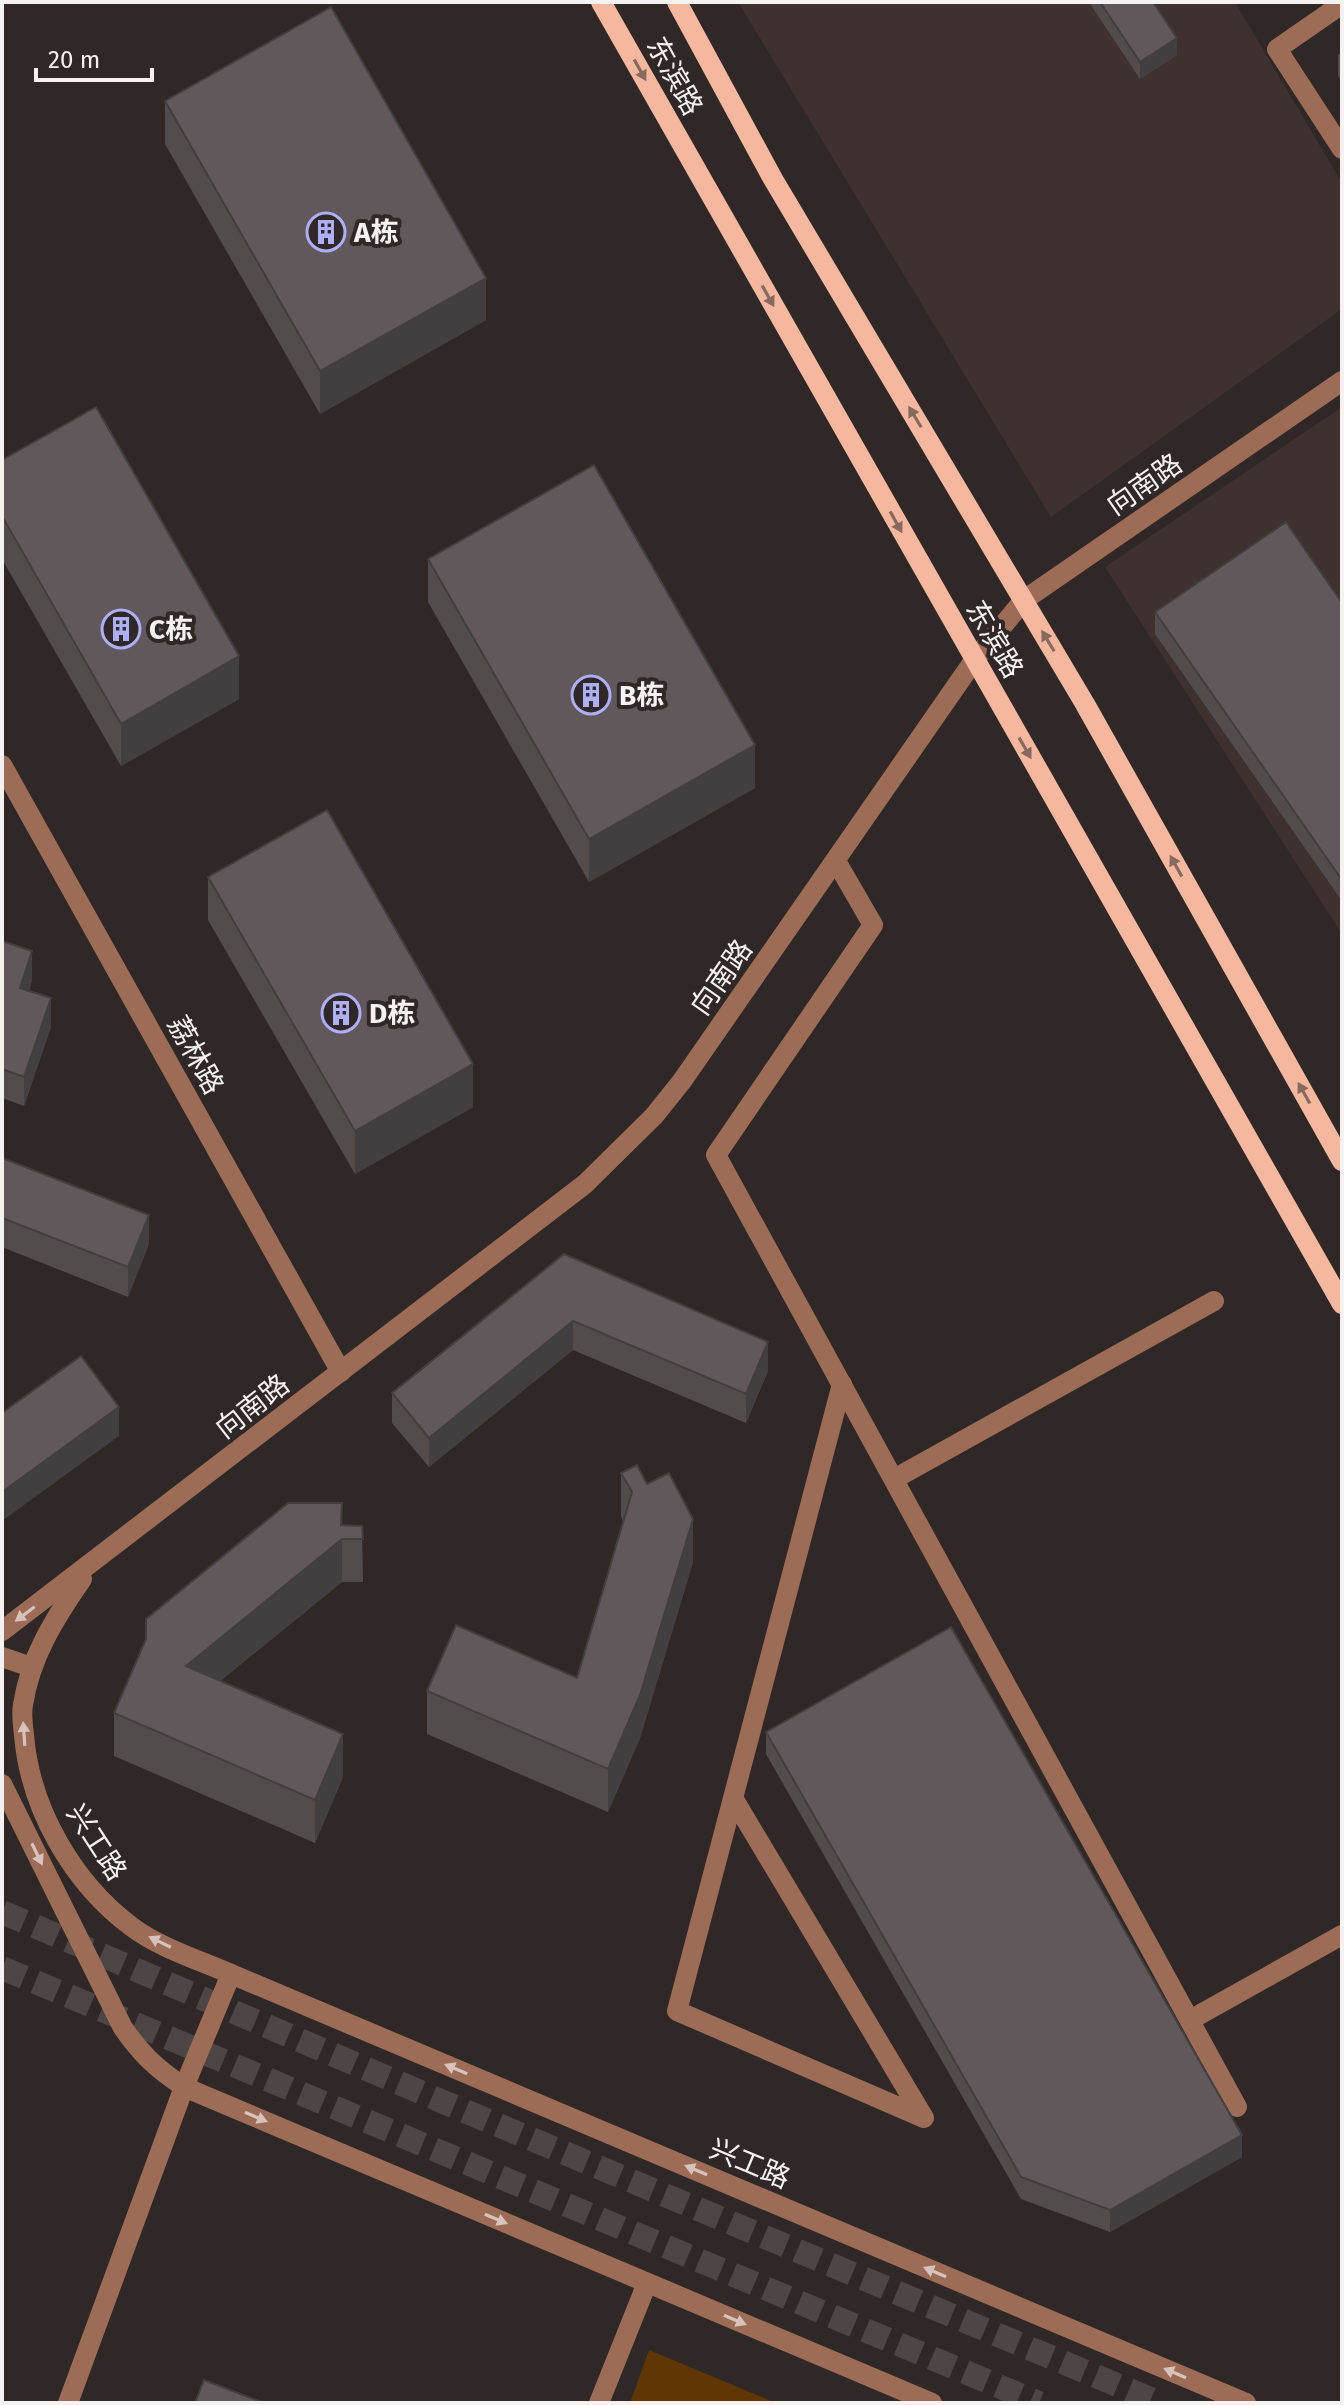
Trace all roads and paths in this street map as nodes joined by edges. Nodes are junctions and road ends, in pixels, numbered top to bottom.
1 (601, 2) edge
2 (677, 2) edge
3 (1342, 4) edge
4 (1342, 149) edge
5 (1342, 381) edge
6 (1024, 600) junction
7 (975, 659) junction
8 (2, 765) edge
9 (836, 861) junction
10 (1342, 1161) edge
11 (1214, 1301) dead end
12 (1342, 1304) edge
13 (341, 1372) junction
14 (842, 1384) junction
15 (894, 1479) junction
16 (94, 1563) junction
17 (2, 1631) edge
18 (2, 1657) edge
19 (31, 1667) junction
20 (2, 1784) edge
21 (733, 1798) junction
22 (1342, 1935) edge
23 (231, 1974) junction
24 (1190, 2020) junction
25 (184, 2087) junction
26 (1237, 2107) dead end
27 (647, 2283) junction
28 (68, 2403) edge
29 (599, 2403) edge
30 (932, 2403) edge
31 (1246, 2403) edge

1 -> 7 main road, 东滨路
6 -> 2 main road, 东滨路
3 - 4 street
5 - 6 street, 向南路
6 - 7 street, 向南路
10 -> 6 main road, 东滨路
7 - 9 street, 向南路
7 -> 12 main road, 东滨路
8 - 13 street, 荔林路
9 - 13 street, 向南路
9 - 14 street
11 - 15 street
13 - 16 street, 向南路
14 - 15 street
14 - 21 street
15 - 24 street
16 -> 17 street, 向南路
16 - 19 street, 向南路
18 - 19 street
23 -> 19 street, 兴工路
20 -> 25 street, 兴工路
21 - 21 street
22 - 24 street
23 - 25 street
31 -> 23 street, 兴工路
24 - 26 street
25 -> 27 street, 兴工路
25 - 28 street
27 - 29 street
27 -> 30 street, 兴工路

